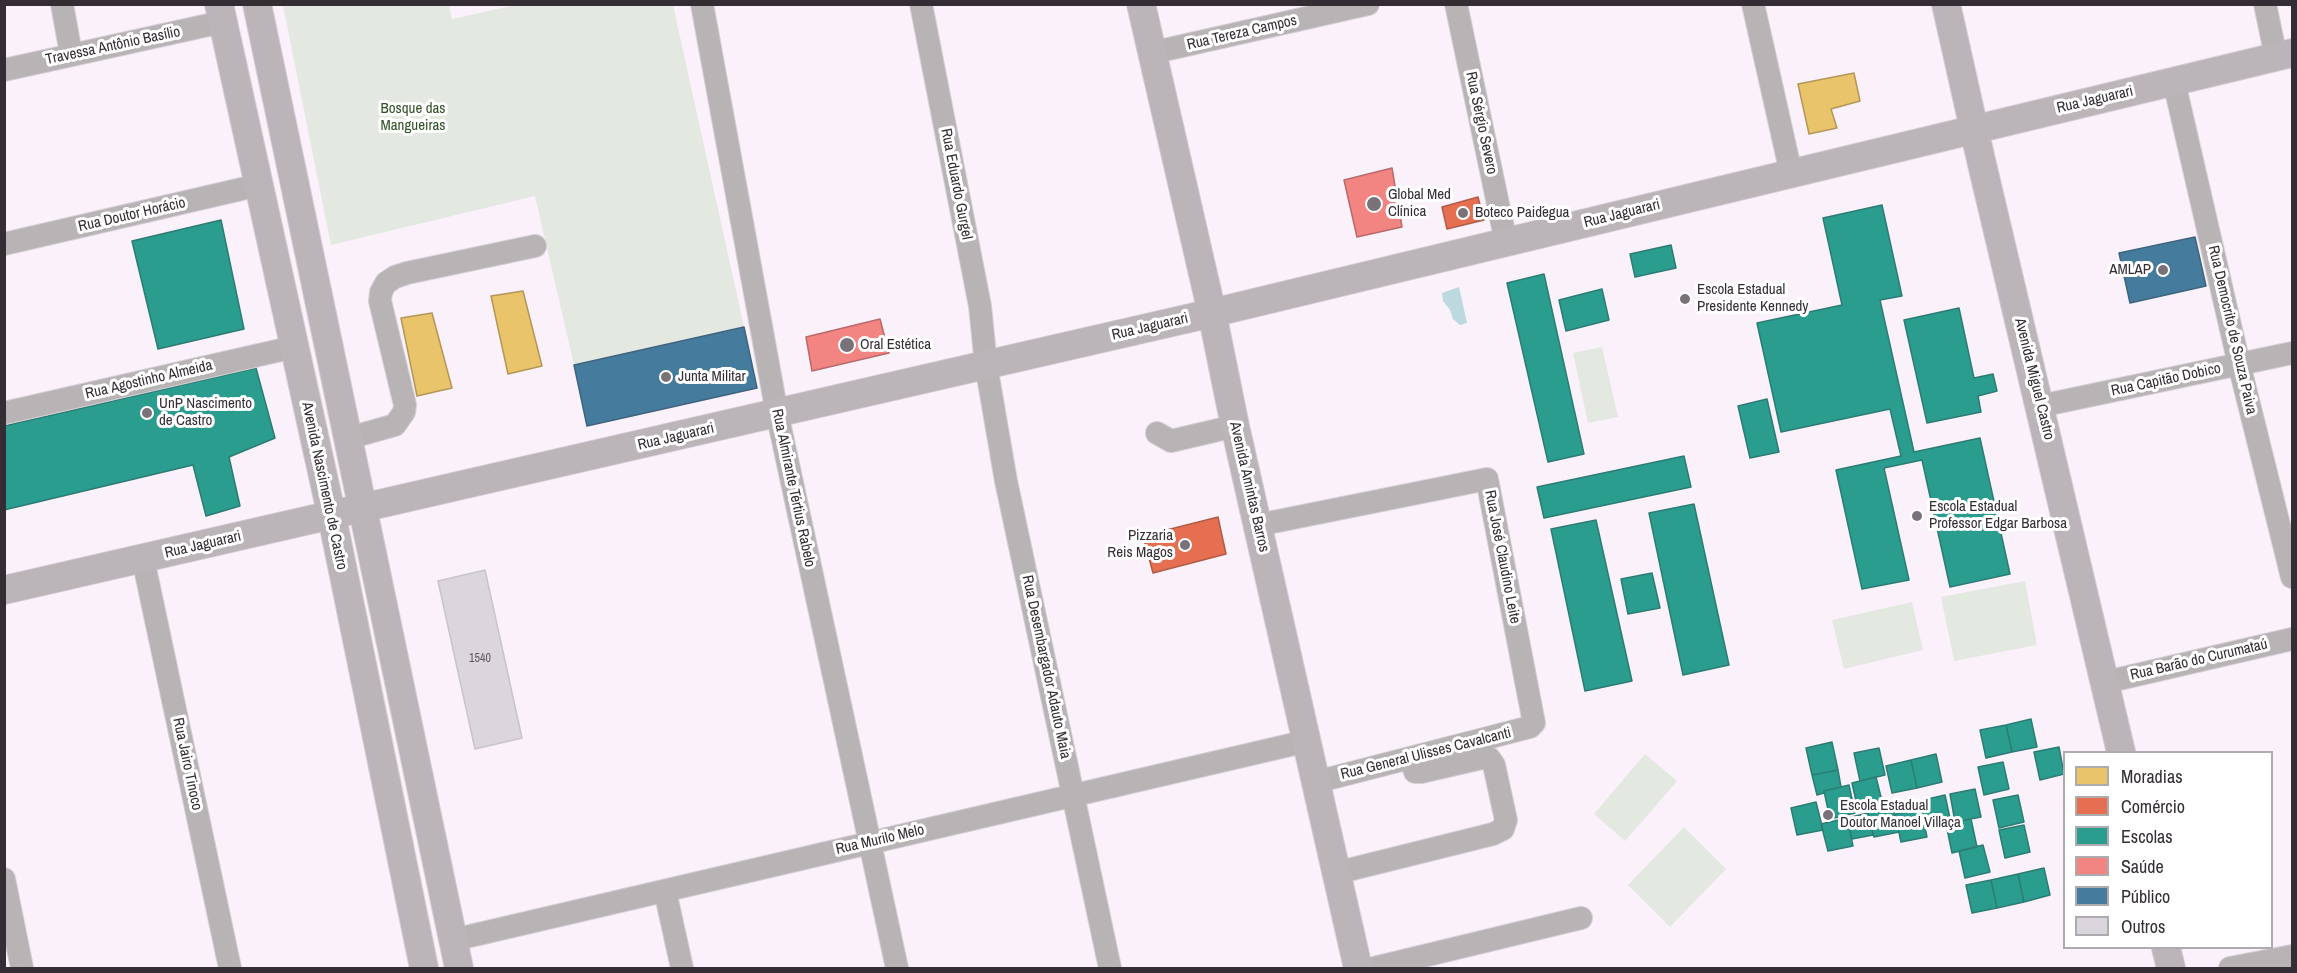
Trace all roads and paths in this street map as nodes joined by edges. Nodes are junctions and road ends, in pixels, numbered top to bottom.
1 (62, 4) edge
2 (257, 4) edge
3 (702, 4) edge
4 (921, 4) edge
5 (1141, 4) edge
6 (1368, 4) edge
7 (1456, 4) edge
8 (1753, 4) edge
9 (1946, 4) edge
10 (2265, 4) edge
11 (220, 13) edge
12 (1151, 53) junction
13 (72, 54) junction
14 (2284, 55) edge
15 (4, 70) edge
16 (2174, 82) junction
17 (1974, 129) junction
18 (1791, 173) junction
19 (259, 185) junction
20 (304, 228) junction
21 (1506, 242) junction
22 (4, 244) edge
23 (535, 246) dead end
24 (278, 268) junction
25 (1212, 313) junction
26 (294, 347) junction
27 (2292, 353) edge
28 (2239, 364) junction
29 (986, 365) junction
30 (2040, 406) junction
31 (4, 413) edge
32 (777, 413) junction
33 (1235, 426) junction
34 (1157, 434) dead end
35 (349, 438) junction
36 (364, 508) junction
37 (332, 516) junction
38 (1258, 525) junction
39 (143, 559) junction
40 (2292, 577) edge
41 (4, 590) edge
42 (2292, 639) edge
43 (2106, 682) junction
44 (1534, 723) joint
45 (1307, 741) junction
46 (2121, 751) edge
47 (1411, 758) junction
48 (383, 777) junction
49 (1316, 782) junction
50 (1073, 795) junction
51 (430, 825) junction
52 (870, 842) junction
53 (1336, 873) junction
54 (4, 879) edge
55 (665, 891) junction
56 (1581, 918) dead end
57 (453, 940) junction
58 (2166, 949) edge
59 (2292, 956) edge
60 (22, 969) edge
61 (230, 969) edge
62 (424, 969) edge
63 (459, 969) edge
64 (682, 969) edge
65 (897, 969) edge
66 (1110, 969) edge
67 (1358, 969) edge
68 (1374, 969) edge
69 (2171, 969) edge
70 (2230, 969) edge

1 - 13 street
2 - 20 main road
3 - 32 street, Rua Almirante Tértius Rabelo
4 - 29 street, Rua Eduardo Gurgel
5 - 12 main road, Avenida Amintas Barros
6 - 12 street, Rua Tereza Campos
7 - 21 street, Rua Sérgio Severo
8 - 18 street
9 - 17 main road, Avenida Miguel Castro
10 - 14 street
11 - 13 street, Travessa Antônio Basílio
11 - 19 main road, Avenida Nascimento de Castro
12 - 25 main road, Avenida Amintas Barros
13 - 15 street, Travessa Antônio Basílio
14 - 16 main road, Rua Jaguarari
16 - 17 main road, Rua Jaguarari
16 - 28 street, Rua Democrito de Souza Paiva
17 - 18 main road, Rua Jaguarari
17 - 30 main road, Avenida Miguel Castro
18 - 21 main road, Rua Jaguarari
19 - 22 street, Rua Doutor Horácio
19 - 24 main road, Avenida Nascimento de Castro
20 - 24 main road
20 - 35 main road
21 - 25 main road, Rua Jaguarari
23 - 35 street
24 - 26 main road, Avenida Nascimento de Castro
25 - 29 main road, Rua Jaguarari
25 - 33 main road, Avenida Amintas Barros
26 - 31 street, Rua Agostinho Almeida
26 - 37 main road, Avenida Nascimento de Castro
27 - 28 street, Rua Capitão Dobico
28 - 30 street, Rua Capitão Dobico
28 - 40 street, Rua Democrito de Souza Paiva
29 - 32 main road, Rua Jaguarari
29 - 50 street, Rua Desembargador Adauto Maia
30 - 43 main road, Avenida Miguel Castro
32 - 36 main road, Rua Jaguarari
32 - 52 street, Rua Almirante Tértius Rabelo
33 - 34 street
33 - 38 main road, Avenida Amintas Barros
35 - 36 main road
36 - 37 main road, Rua Jaguarari
36 - 51 main road
37 - 39 main road, Rua Jaguarari
37 - 48 main road, Avenida Nascimento de Castro
38 - 44 street, Rua José Claudino Leite
38 - 45 main road, Avenida Amintas Barros
39 - 41 main road, Rua Jaguarari
39 - 61 street, Rua Jairo Tinoco
42 - 43 street, Rua Barão do Curumataú
43 - 46 main road, Avenida Miguel Castro
44 - 47 street, Rua General Ulisses Cavalcanti
45 - 49 main road, Avenida Amintas Barros
45 - 50 street, Rua Murilo Melo
47 - 49 street, Rua General Ulisses Cavalcanti
47 - 53 street
48 - 51 main road
48 - 62 main road, Avenida Nascimento de Castro
49 - 53 main road, Avenida Amintas Barros
50 - 52 street, Rua Murilo Melo
50 - 66 street, Rua Desembargador Adauto Maia
51 - 57 main road
52 - 55 street, Rua Murilo Melo
52 - 65 street, Rua Almirante Tértius Rabelo
53 - 67 main road, Avenida Amintas Barros
54 - 60 street
55 - 57 street, Rua Murilo Melo
55 - 64 street
56 - 68 street
57 - 63 main road
58 - 69 main road
59 - 70 street

